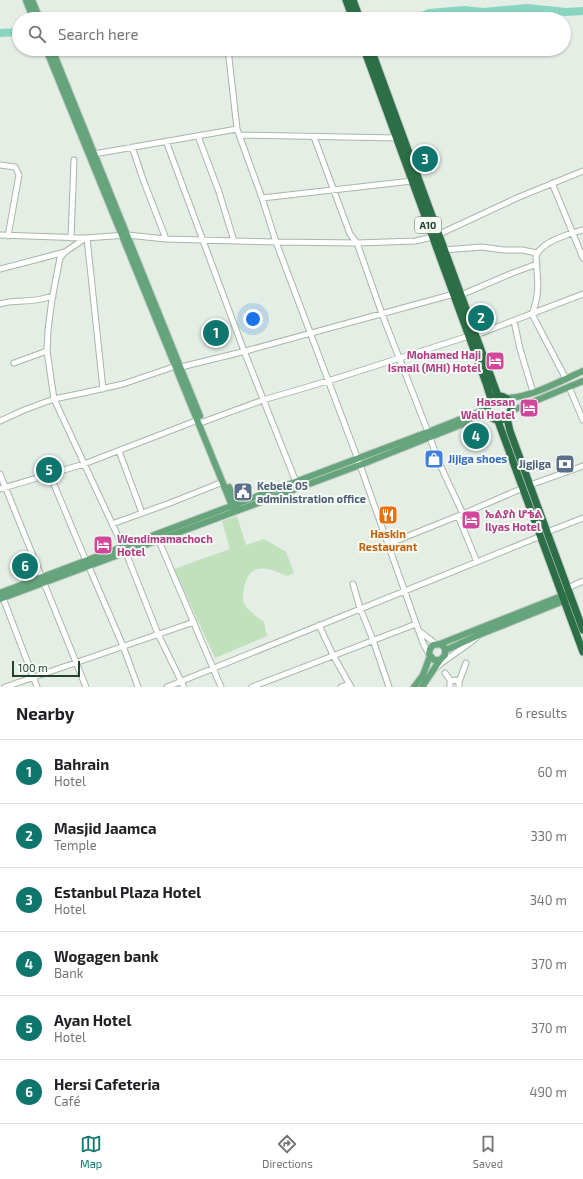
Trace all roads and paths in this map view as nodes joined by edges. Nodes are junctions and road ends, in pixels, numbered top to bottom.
1 (26, 0) edge
2 (32, 0) edge
3 (346, 0) edge
4 (353, 0) edge
5 (32, 12) edge
6 (34, 12) edge
7 (350, 12) edge
8 (357, 12) edge
9 (229, 56) edge
10 (370, 56) edge
11 (370, 56) edge
12 (52, 57) joint
13 (237, 129) junction
14 (239, 135) junction
15 (198, 136) junction
16 (314, 137) junction
17 (396, 138) junction
18 (166, 141) junction
19 (132, 147) junction
20 (94, 154) junction
21 (74, 160) dead end
22 (0, 164) edge
23 (583, 171) edge
24 (412, 181) junction
25 (552, 183) junction
26 (333, 189) junction
27 (262, 198) junction
28 (583, 230) edge
29 (573, 233) junction
30 (0, 235) edge
31 (8, 236) junction
32 (125, 236) junction
33 (436, 236) junction
34 (71, 238) junction
35 (86, 238) junction
36 (166, 239) junction
37 (203, 240) junction
38 (234, 241) junction
39 (276, 242) junction
40 (357, 243) junction
41 (444, 250) junction
42 (65, 252) junction
43 (537, 253) junction
44 (583, 258) edge
45 (537, 264) junction
46 (0, 269) edge
47 (583, 294) edge
48 (457, 295) junction
49 (53, 296) junction
50 (0, 304) edge
51 (382, 314) junction
52 (532, 314) junction
53 (514, 322) junction
54 (310, 334) junction
55 (472, 336) junction
56 (47, 351) junction
57 (244, 352) junction
58 (399, 358) junction
59 (14, 363) dead end
60 (178, 367) junction
61 (583, 371) edge
62 (566, 379) junction
63 (328, 381) junction
64 (583, 381) edge
65 (569, 387) junction
66 (103, 389) junction
67 (533, 392) junction
68 (502, 397) junction
69 (54, 399) junction
70 (263, 400) junction
71 (489, 402) junction
72 (511, 411) junction
73 (490, 417) junction
74 (507, 418) junction
75 (583, 420) edge
76 (200, 421) junction
77 (498, 421) junction
78 (0, 422) edge
79 (429, 435) junction
80 (119, 451) junction
81 (359, 462) junction
82 (84, 464) junction
83 (583, 466) edge
84 (0, 474) edge
85 (50, 475) junction
86 (223, 482) junction
87 (296, 482) junction
88 (527, 486) junction
89 (3, 488) edge
90 (235, 508) junction
91 (142, 514) junction
92 (461, 515) junction
93 (583, 518) edge
94 (112, 524) junction
95 (544, 534) junction
96 (159, 541) junction
97 (388, 544) junction
98 (124, 550) junction
99 (477, 562) junction
100 (87, 564) junction
101 (44, 580) junction
102 (583, 581) edge
103 (353, 584) dead end
104 (405, 590) junction
105 (1, 594) edge
106 (567, 595) junction
107 (360, 608) junction
108 (194, 622) junction
109 (416, 624) junction
110 (318, 625) junction
111 (418, 630) junction
112 (583, 630) edge
113 (158, 634) junction
114 (481, 634) junction
115 (373, 640) junction
116 (438, 644) junction
117 (123, 646) junction
118 (446, 650) junction
119 (583, 652) edge
120 (430, 655) junction
121 (333, 656) junction
122 (440, 660) junction
123 (76, 662) junction
124 (466, 663) dead end
125 (214, 667) junction
126 (433, 671) junction
127 (445, 673) dead end
128 (33, 677) junction
129 (181, 681) junction
130 (452, 681) junction
131 (350, 685) edge
132 (459, 685) edge
133 (5, 687) edge
134 (37, 687) edge
135 (86, 687) edge
136 (138, 687) edge
137 (167, 687) edge
138 (184, 687) edge
139 (221, 687) edge
140 (252, 687) edge
141 (341, 687) edge
142 (389, 687) edge
143 (414, 687) edge
144 (422, 687) edge
145 (450, 687) edge

1 - 5 main road
2 - 6 main road
3 - 7 highway
4 - 8 highway
9 - 13 street
10 - 17 highway, A10
11 - 33 highway, A10
12 - 20 main road
12 - 32 main road
13 - 14 street
13 - 15 street
14 - 16 street
14 - 27 street
15 - 18 street
15 - 38 street
16 - 17 street
16 - 26 street
17 - 24 highway, A10
18 - 19 street
18 - 37 street
19 - 20 street
19 - 36 street
20 - 32 main road
21 - 34 street
22 - 31 street
23 - 25 street
24 - 26 street
24 - 33 highway, A10
25 - 29 street
25 - 33 street
26 - 27 street
26 - 40 street
27 - 39 street
28 - 29 street
29 - 43 street
29 - 44 street
30 - 31 street
31 - 34 street
32 - 35 street
32 - 36 street
32 - 60 main road
33 - 40 street
33 - 41 highway, A10
33 - 48 highway, A10
34 - 35 street
35 - 42 street
35 - 66 street
36 - 37 street
37 - 38 street
37 - 57 street
38 - 39 street
39 - 40 street
39 - 54 street
40 - 51 street
41 - 43 street
41 - 48 highway, A10
42 - 46 street
42 - 49 street
43 - 45 street
45 - 48 street
45 - 52 street
47 - 52 street
48 - 51 street
48 - 55 highway, A10
49 - 50 street
49 - 56 street
51 - 54 street
51 - 58 street
52 - 53 street
52 - 62 street
53 - 55 street
53 - 67 street
54 - 57 street
54 - 63 street
55 - 58 street
55 - 68 highway, A10
55 - 71 highway, A10
56 - 59 street
56 - 69 street
57 - 60 street
57 - 70 street
58 - 63 street
58 - 79 street
60 - 66 street
60 - 76 main road
61 - 62 main road
62 - 67 main road
63 - 70 street
63 - 81 street
64 - 65 main road
65 - 72 main road
65 - 75 street
66 - 69 street
67 - 68 main road
68 - 71 highway
68 - 72 highway, A10
69 - 78 street
69 - 82 street
70 - 76 street
70 - 87 street
71 - 73 highway, A10
71 - 79 main road
72 - 74 highway
73 - 77 highway
73 - 79 main road
74 - 77 highway
74 - 88 highway
76 - 80 street
76 - 86 main road
76 - 90 main road
77 - 88 highway
79 - 81 main road
79 - 92 street
80 - 82 street
80 - 91 street
81 - 87 main road
81 - 90 main road
81 - 97 street
82 - 85 street
82 - 94 street
83 - 88 street
84 - 89 street
85 - 89 street
85 - 100 street
86 - 90 main road
86 - 91 street
87 - 90 main road
88 - 92 street
88 - 95 highway
89 - 101 street
90 - 96 main road
90 - 98 main road
91 - 94 street
92 - 97 street
92 - 99 street
93 - 95 street
94 - 98 street
95 - 99 street
95 - 106 highway
96 - 98 main road
96 - 108 street
97 - 104 street
98 - 100 main road
98 - 113 street
99 - 104 street
100 - 101 main road
100 - 117 street
101 - 105 main road
101 - 123 street
102 - 106 street
103 - 107 street
104 - 107 street
104 - 109 street
105 - 128 street
106 - 112 highway
106 - 114 main road
106 - 116 main road
106 - 119 highway
107 - 110 street
107 - 115 street
108 - 113 street
108 - 125 street
109 - 111 street
109 - 115 street
110 - 121 street
110 - 125 street
111 - 116 street
111 - 120 street
113 - 117 street
113 - 129 street
114 - 118 main road
114 - 126 street
115 - 121 street
115 - 142 street
116 - 118 main road
116 - 120 main road
117 - 123 street
117 - 136 street
118 - 122 main road
120 - 122 main road
120 - 143 main road
121 - 131 street
121 - 140 street
122 - 126 main road
123 - 128 street
123 - 135 street
124 - 132 street
125 - 129 street
125 - 139 street
126 - 144 main road
127 - 130 street
128 - 133 street
128 - 134 street
129 - 137 street
129 - 138 street
130 - 132 street
130 - 145 street
131 - 141 street

